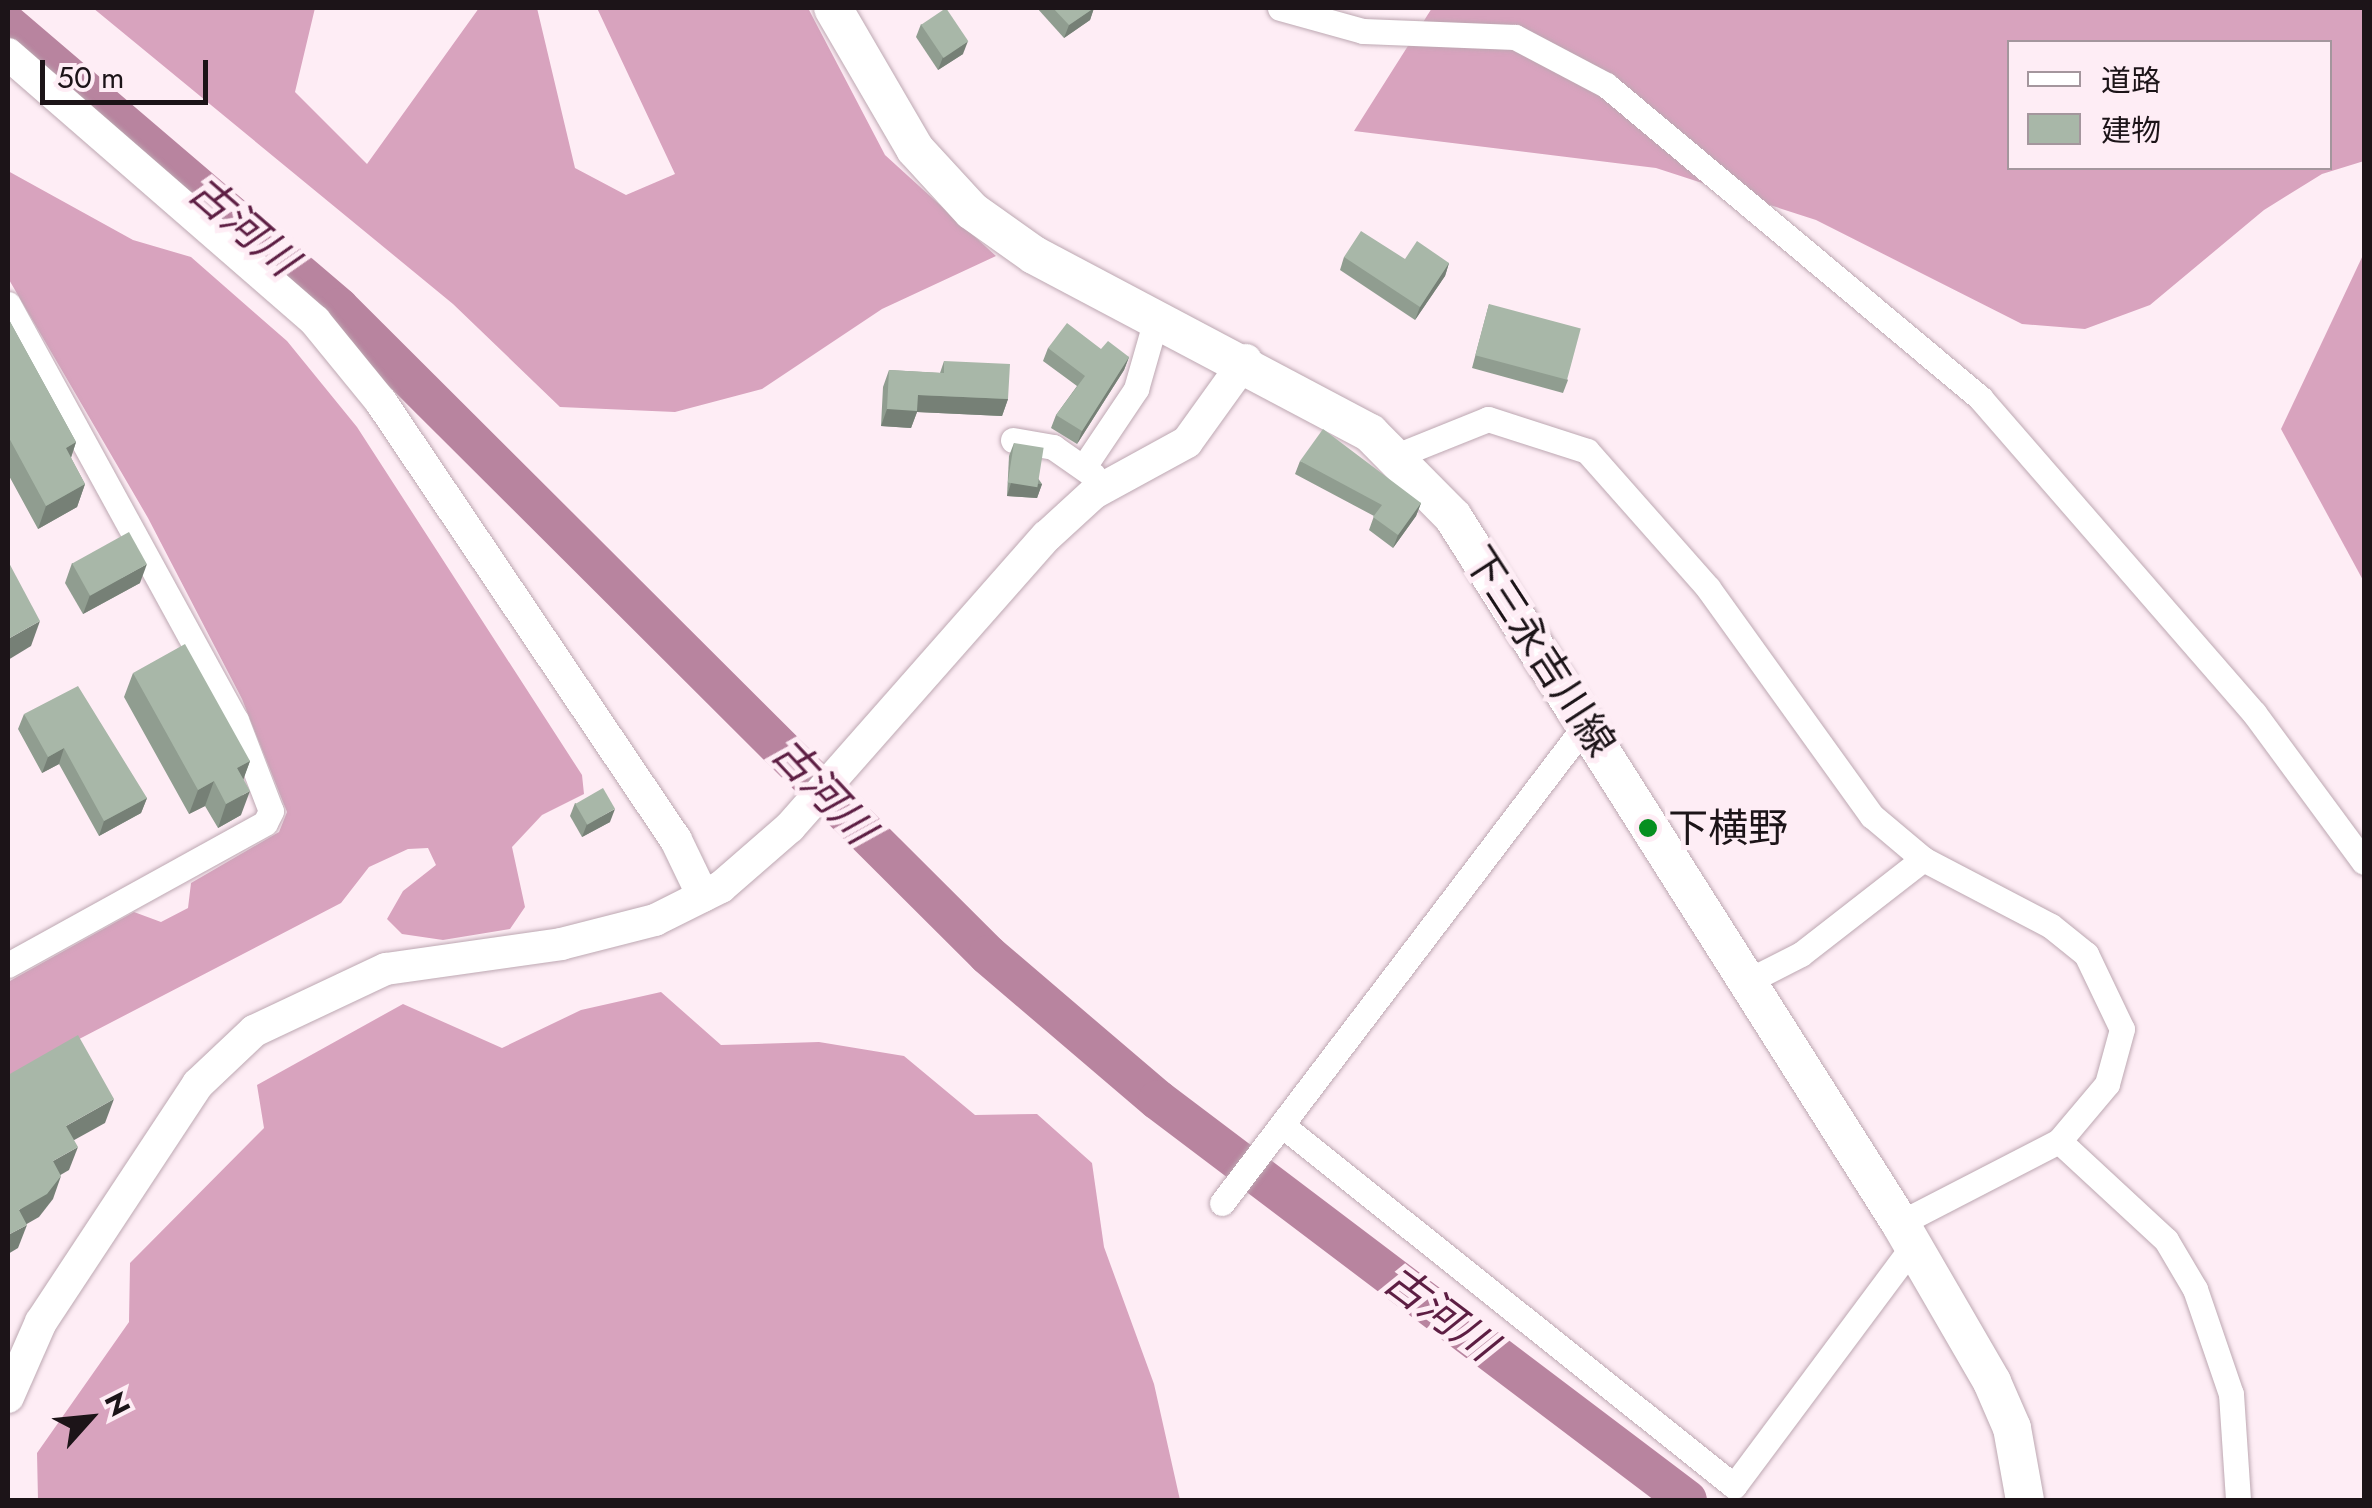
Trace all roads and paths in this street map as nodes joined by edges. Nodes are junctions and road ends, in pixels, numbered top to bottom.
1 (832, 8) edge
2 (1280, 8) edge
3 (8, 54) edge
4 (8, 304) edge
5 (1157, 316) junction
6 (1246, 360) junction
7 (1013, 440) edge
8 (1396, 456) junction
9 (1094, 476) junction
10 (1587, 723) junction
11 (1923, 860) junction
12 (2364, 862) edge
13 (703, 896) junction
14 (8, 965) edge
15 (1750, 980) junction
16 (1280, 1129) junction
17 (2059, 1142) junction
18 (1222, 1203) dead end
19 (1906, 1234) junction
20 (8, 1397) edge
21 (2025, 1500) edge
22 (2238, 1500) edge

1 - 5 main road, 下三永吉川線
2 - 12 street
3 - 13 street
4 - 14 street
5 - 6 main road, 下三永吉川線
5 - 9 street
6 - 8 main road, 下三永吉川線
6 - 9 street
7 - 9 street
8 - 10 main road, 下三永吉川線
8 - 11 street
9 - 13 street
10 - 15 main road, 下三永吉川線
10 - 16 street
11 - 15 street
11 - 17 street
13 - 20 street
15 - 19 main road, 下三永吉川線
16 - 18 street
16 - 19 street
17 - 19 street
17 - 22 street
19 - 21 main road, 下三永吉川線

